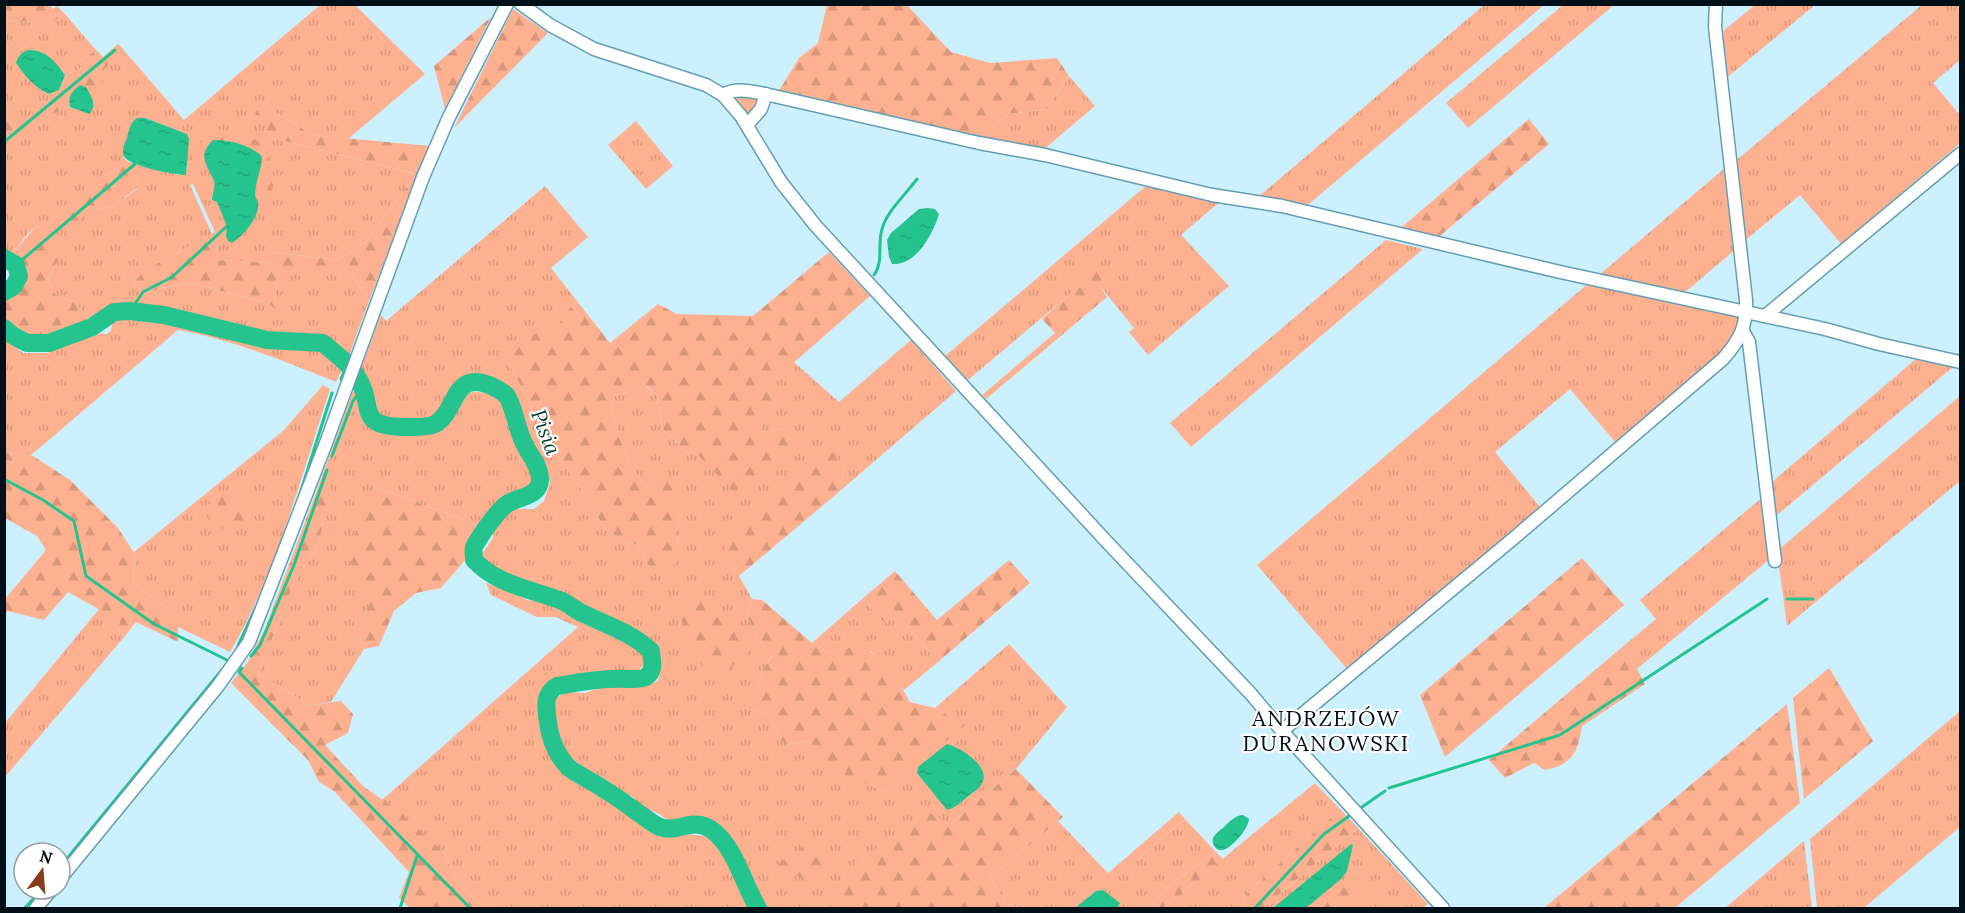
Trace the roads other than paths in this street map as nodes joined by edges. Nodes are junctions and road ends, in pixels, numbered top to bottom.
1 (507, 4) edge
2 (521, 4) edge
3 (1716, 4) edge
4 (766, 94) junction
5 (723, 95) junction
6 (747, 125) junction
7 (1960, 154) edge
8 (1747, 312) junction
9 (1765, 316) junction
10 (1743, 331) junction
11 (1960, 362) edge
12 (1775, 561) dead end
13 (1282, 731) junction
14 (72, 864) edge
15 (1443, 909) edge

1 - 14 street
2 - 5 street
3 - 8 street
4 - 5 street
4 - 6 street
4 - 8 street
5 - 6 street
6 - 13 street
7 - 9 street
8 - 9 street
8 - 10 street
9 - 11 street
10 - 12 street
10 - 13 street
13 - 15 street

